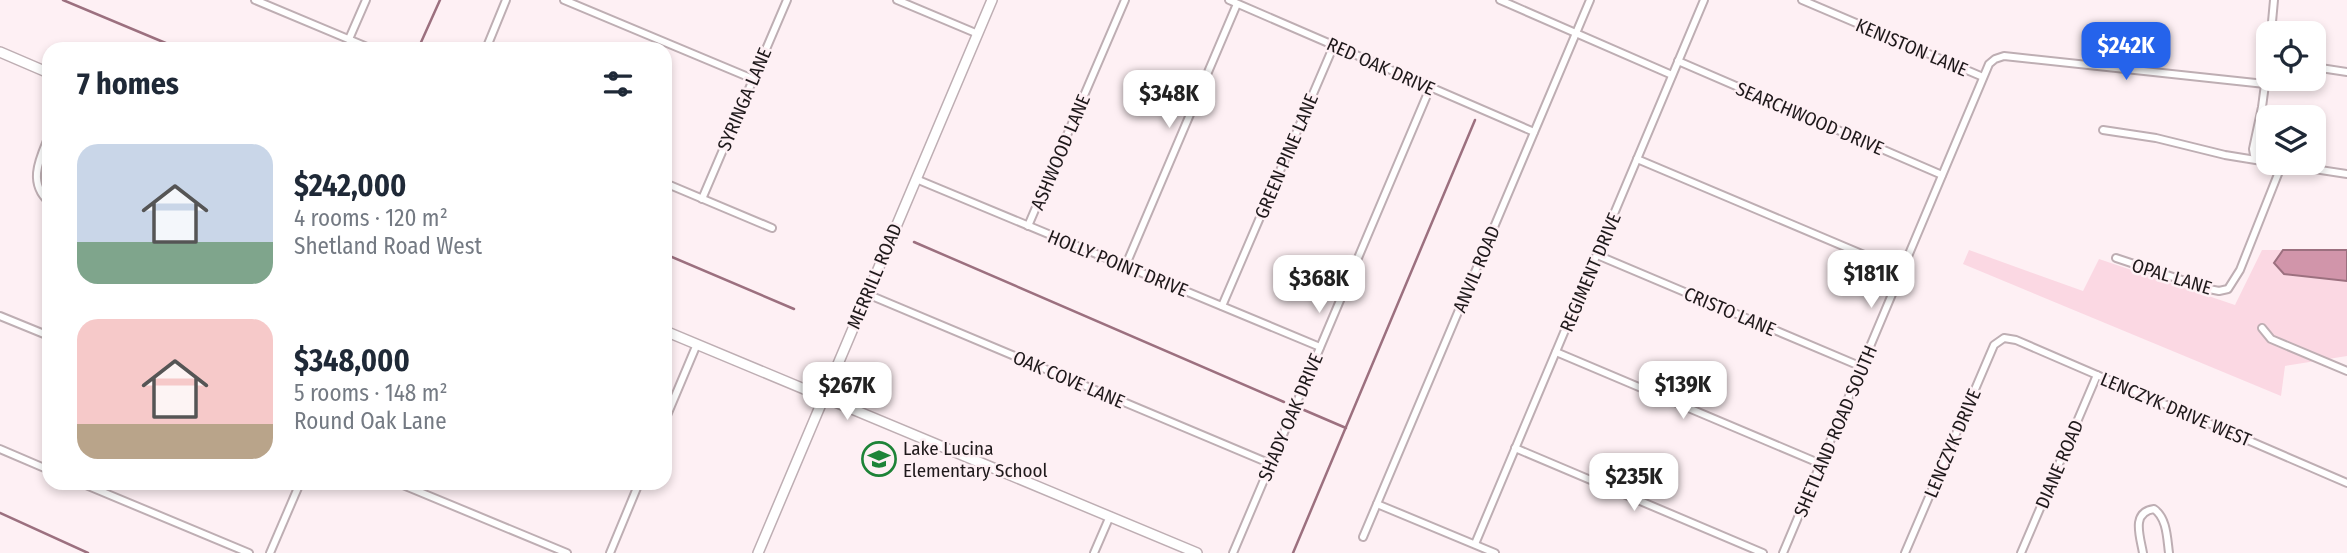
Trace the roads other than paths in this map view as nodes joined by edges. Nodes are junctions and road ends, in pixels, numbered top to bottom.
1 (256, 0) edge
2 (366, 0) edge
3 (506, 0) edge
4 (564, 0) edge
5 (787, 0) edge
6 (897, 0) edge
7 (992, 0) edge
8 (1125, 0) edge
9 (1229, 0) edge
10 (1500, 0) edge
11 (1590, 0) edge
12 (1704, 0) edge
13 (1802, 0) edge
14 (2274, 0) edge
15 (1811, 2) edge
16 (1237, 4) junction
17 (2272, 21) edge
18 (1576, 33) junction
19 (978, 34) junction
20 (349, 39) junction
21 (356, 42) edge
22 (489, 42) edge
23 (664, 42) edge
24 (672, 45) edge
25 (1334, 45) junction
26 (0, 52) edge
27 (1678, 61) junction
28 (2326, 69) edge
29 (42, 70) edge
30 (2347, 72) edge
31 (1672, 75) junction
32 (1983, 77) junction
33 (753, 79) junction
34 (2256, 83) edge
35 (1430, 88) junction
36 (2103, 130) dead end
37 (1534, 132) junction
38 (2256, 134) edge
39 (42, 155) edge
40 (2256, 156) edge
41 (1637, 159) junction
42 (2256, 160) edge
43 (2326, 171) edge
44 (2347, 174) edge
45 (1942, 175) junction
46 (2278, 175) edge
47 (916, 179) junction
48 (672, 186) edge
49 (42, 193) edge
50 (702, 199) junction
51 (1028, 226) junction
52 (772, 228) dead end
53 (1597, 255) junction
54 (2116, 258) dead end
55 (1125, 267) junction
56 (1902, 271) junction
57 (867, 294) junction
58 (1222, 306) junction
59 (0, 316) edge
60 (2262, 328) dead end
61 (42, 333) edge
62 (672, 334) edge
63 (2004, 338) joint
64 (697, 344) junction
65 (1320, 347) junction
66 (1556, 352) junction
67 (1862, 367) junction
68 (2347, 371) edge
69 (2097, 375) junction
70 (824, 396) junction
71 (672, 403) edge
72 (1515, 448) junction
73 (0, 449) edge
74 (1271, 464) junction
75 (1821, 464) junction
76 (42, 467) edge
77 (2347, 483) edge
78 (98, 490) edge
79 (297, 490) edge
80 (415, 490) edge
81 (636, 490) edge
82 (1377, 504) junction
83 (1110, 516) junction
84 (1363, 537) dead end
85 (1475, 544) junction
86 (249, 553) edge
87 (270, 553) edge
88 (567, 553) edge
89 (610, 553) edge
90 (758, 553) edge
91 (1094, 553) edge
92 (1197, 553) edge
93 (1233, 553) edge
94 (1495, 553) edge
95 (1763, 553) edge
96 (1783, 553) edge
97 (1905, 553) edge
98 (2021, 553) edge
99 (2143, 553) edge
100 (2169, 553) edge

1 - 20 street
2 - 20 street
3 - 22 street
4 - 23 street
5 - 33 street, SYRINGA LANE
6 - 19 street
7 - 19 main road, MERRILL ROAD
8 - 51 street, ASHWOOD LANE
9 - 16 street, RED OAK DRIVE
10 - 18 street
11 - 18 street, ANVIL ROAD
12 - 27 street, REGIMENT DRIVE
13 - 15 street, KENISTON LANE
14 - 17 street
15 - 32 street, KENISTON LANE
16 - 25 street, RED OAK DRIVE
16 - 55 street
18 - 31 street
18 - 37 street, ANVIL ROAD
19 - 47 main road, MERRILL ROAD
20 - 21 street
24 - 33 street
25 - 35 street, RED OAK DRIVE
25 - 58 street, GREEN PINE LANE
26 - 29 main road
27 - 31 street, REGIMENT DRIVE
27 - 45 street, SEARCHWOOD DRIVE
28 - 30 street
31 - 41 street, REGIMENT DRIVE
32 - 34 street
32 - 45 street, SHETLAND ROAD SOUTH
33 - 50 street, SYRINGA LANE
35 - 37 street, RED OAK DRIVE
35 - 65 street, SHADY OAK DRIVE
36 - 42 street
37 - 82 street, ANVIL ROAD
38 - 40 street
39 - 49 street
41 - 53 street, REGIMENT DRIVE
41 - 56 street
43 - 44 street
45 - 56 street, SHETLAND ROAD SOUTH
46 - 54 street, OPAL LANE
47 - 51 street, HOLLY POINT DRIVE
47 - 57 main road, MERRILL ROAD
48 - 50 street
50 - 52 street
51 - 55 street, HOLLY POINT DRIVE
53 - 66 street, REGIMENT DRIVE
53 - 67 street, CRISTO LANE
55 - 58 street, HOLLY POINT DRIVE
56 - 67 street, SHETLAND ROAD SOUTH
57 - 70 main road, MERRILL ROAD
57 - 74 street, OAK COVE LANE
58 - 65 street, HOLLY POINT DRIVE
59 - 61 street
60 - 68 street
62 - 64 main road
63 - 69 street, LENCZYK DRIVE WEST
63 - 97 street, LENCZYK DRIVE
64 - 70 main road
64 - 71 street
65 - 74 street, SHADY OAK DRIVE
66 - 72 street, REGIMENT DRIVE
66 - 75 street
67 - 75 street, SHETLAND ROAD SOUTH
69 - 77 street, LENCZYK DRIVE WEST
69 - 98 street, DIANE ROAD
70 - 83 main road
70 - 90 main road, MERRILL ROAD
72 - 85 street, REGIMENT DRIVE
72 - 95 street
73 - 76 street
74 - 93 street, SHADY OAK DRIVE
75 - 96 street, SHETLAND ROAD SOUTH
78 - 86 street
79 - 87 street
80 - 88 street
81 - 89 street
82 - 84 street, ANVIL ROAD
82 - 85 street
83 - 91 street
83 - 92 main road
85 - 94 street
99 - 100 street

